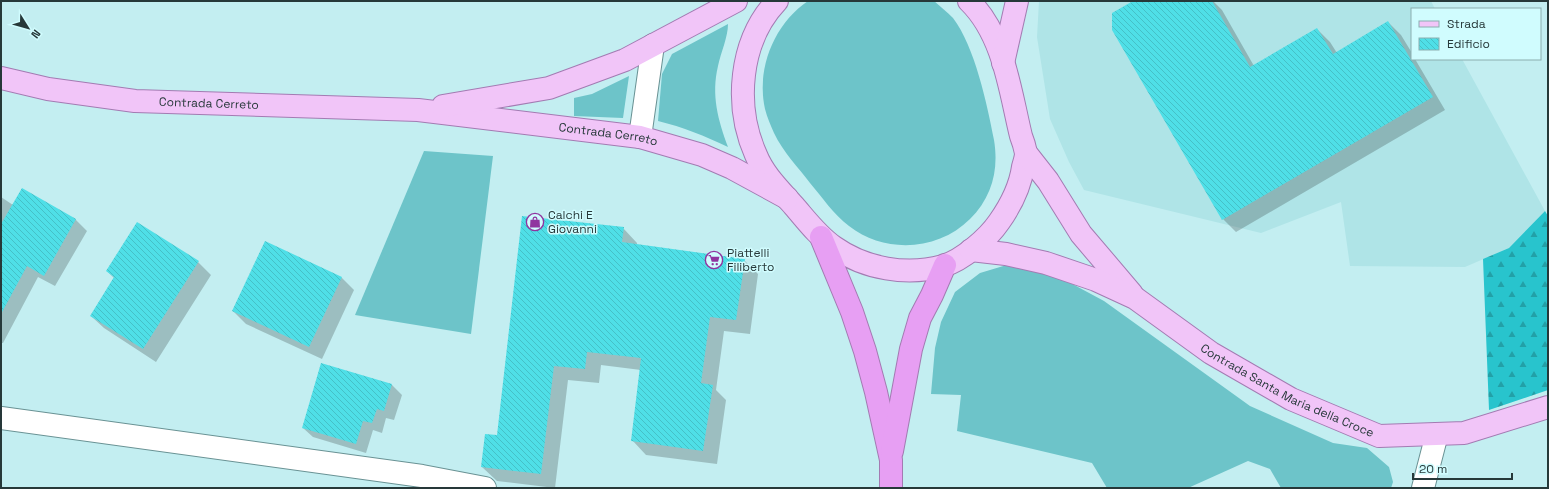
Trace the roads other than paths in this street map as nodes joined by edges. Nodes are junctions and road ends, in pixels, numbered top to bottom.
1 (736, 1) edge
2 (778, 1) edge
3 (969, 1) edge
4 (1017, 1) edge
5 (653, 45) junction
6 (1003, 64) junction
7 (1, 78) edge
8 (418, 110) junction
9 (640, 137) junction
10 (1026, 153) junction
11 (787, 198) junction
12 (821, 237) junction
13 (971, 250) junction
14 (945, 265) junction
15 (1135, 298) junction
16 (1548, 407) edge
17 (1, 418) edge
18 (1437, 434) junction
19 (891, 460) junction
20 (485, 488) edge
21 (891, 488) edge
22 (1423, 488) edge

1 - 5 main road, Contrada Cerreto
2 - 11 main road
3 - 6 main road
4 - 6 main road
5 - 8 main road, Contrada Cerreto
5 - 9 street
6 - 10 main road
7 - 8 main road, Contrada Cerreto
8 - 9 main road, Contrada Cerreto
9 - 11 main road, Contrada Cerreto
10 - 13 main road
10 - 15 main road, Contrada Santa Maria della Croce
11 - 12 main road
12 - 14 main road
12 - 19 highway
13 - 14 main road
13 - 15 main road, Contrada Santa Maria della Croce
14 - 19 highway
15 - 18 main road, Contrada Santa Maria della Croce
16 - 18 main road, Contrada Santa Maria della Croce
17 - 20 street
18 - 22 street
19 - 21 highway

